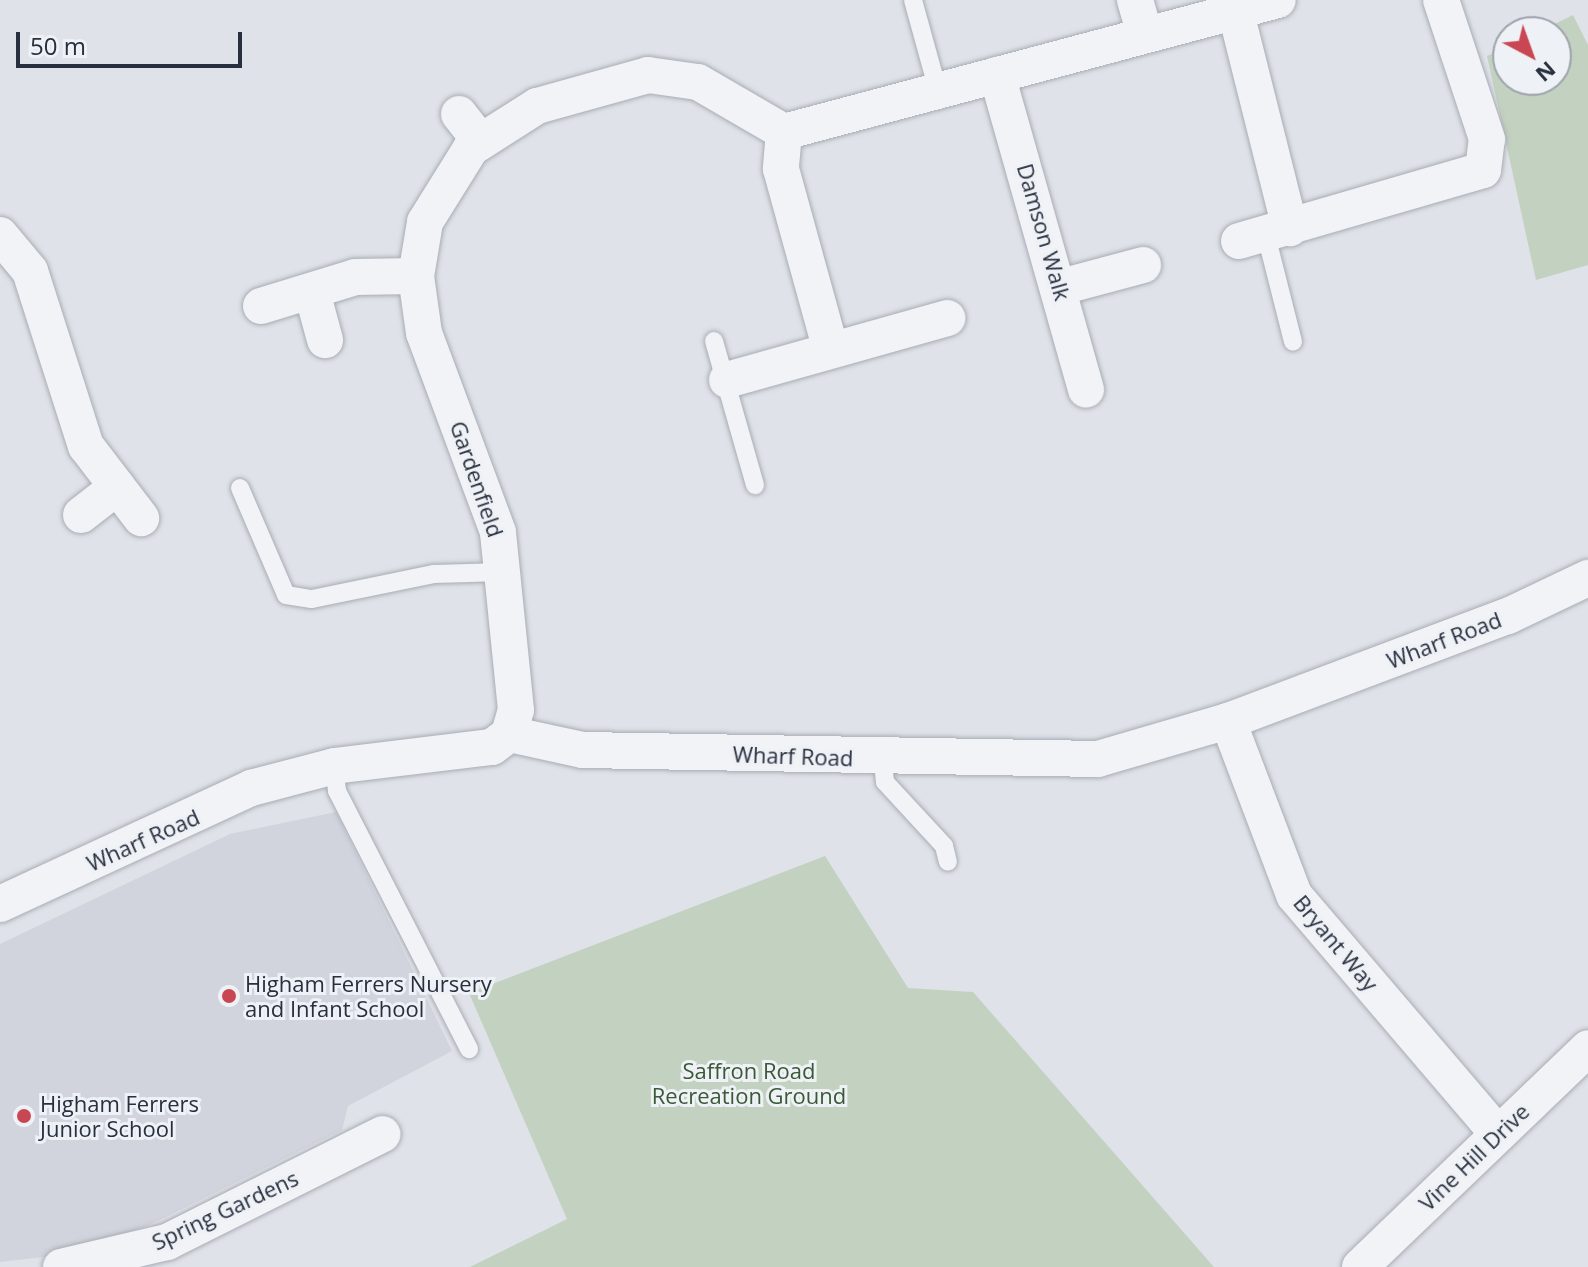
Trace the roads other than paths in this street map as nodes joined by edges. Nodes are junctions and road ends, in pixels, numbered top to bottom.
1 (913, 0) edge
2 (1135, 0) edge
3 (1278, 0) edge
4 (1441, 0) edge
5 (1236, 13) junction
6 (1145, 34) junction
7 (997, 75) junction
8 (938, 91) junction
9 (784, 132) junction
10 (0, 235) edge
11 (1265, 235) junction
12 (1143, 265) dead end
13 (416, 276) junction
14 (1061, 287) junction
15 (312, 292) junction
16 (261, 306) dead end
17 (947, 318) dead end
18 (325, 340) dead end
19 (714, 341) dead end
20 (1293, 342) dead end
21 (831, 350) junction
22 (727, 380) junction
23 (1086, 390) dead end
24 (755, 485) dead end
25 (117, 487) junction
26 (240, 488) dead end
27 (81, 515) dead end
28 (141, 518) dead end
29 (503, 572) junction
30 (1588, 578) edge
31 (1228, 721) junction
32 (509, 734) junction
33 (883, 760) junction
34 (334, 766) junction
35 (948, 862) dead end
36 (0, 904) edge
37 (1588, 1048) edge
38 (469, 1049) dead end
39 (383, 1134) dead end
40 (1498, 1134) junction
41 (61, 1267) edge
42 (1360, 1267) edge

1 - 8 lane
2 - 6 street
3 - 5 street
4 - 11 street
5 - 6 street
5 - 11 street
6 - 7 street
7 - 8 street
7 - 14 street, Damson Walk
8 - 9 street
9 - 13 street, Gardenfield
9 - 21 street
10 - 25 street
11 - 20 lane
12 - 14 street
13 - 15 street
13 - 29 street, Gardenfield
14 - 23 street, Damson Walk
15 - 16 street
15 - 18 street
17 - 21 street
19 - 22 lane
21 - 22 street
22 - 24 lane
25 - 27 street
25 - 28 street
26 - 29 lane
29 - 32 street, Gardenfield
30 - 31 street, Wharf Road
31 - 33 street, Wharf Road
31 - 40 street, Bryant Way
32 - 33 street, Wharf Road
32 - 34 street, Wharf Road
33 - 35 lane
34 - 36 street, Wharf Road
34 - 38 lane
37 - 40 street, Vine Hill Drive
39 - 41 street, Spring Gardens
40 - 42 street, Vine Hill Drive

